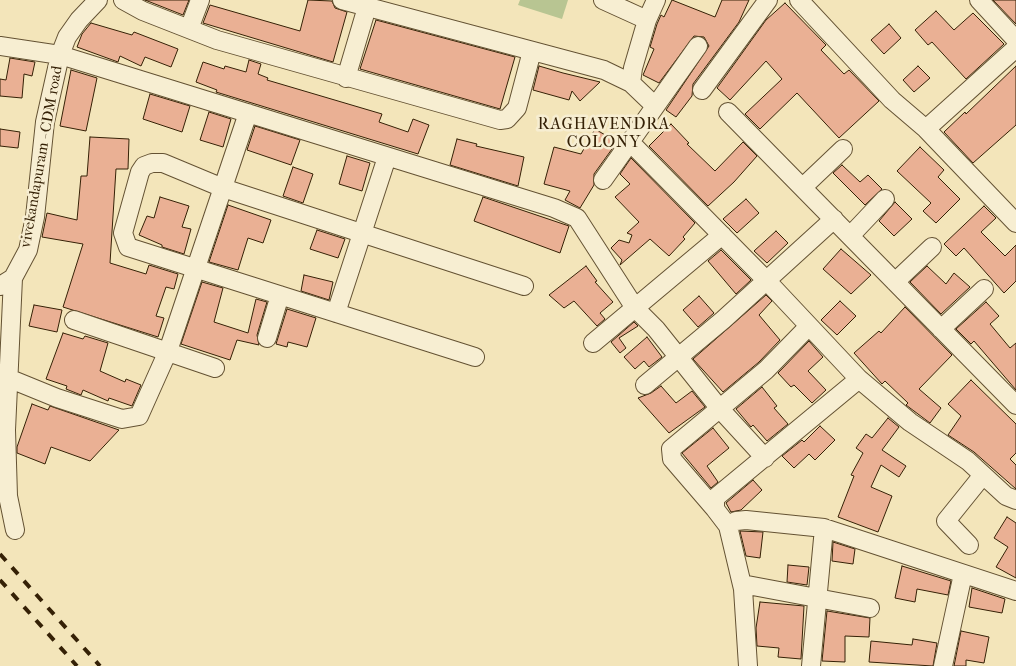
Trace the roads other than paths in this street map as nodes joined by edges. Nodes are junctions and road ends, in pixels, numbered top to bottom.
1 (98, 0) edge
2 (123, 0) edge
3 (200, 0) edge
4 (342, 0) edge
5 (603, 0) edge
6 (656, 0) edge
7 (768, 0) edge
8 (799, 0) edge
9 (979, 0) edge
10 (367, 7) junction
11 (648, 20) junction
12 (189, 29) junction
13 (1016, 40) edge
14 (0, 46) edge
15 (698, 46) dead end
16 (1016, 48) edge
17 (532, 51) junction
18 (60, 55) junction
19 (346, 78) junction
20 (631, 83) junction
21 (702, 90) dead end
22 (654, 105) junction
23 (728, 112) dead end
24 (248, 113) junction
25 (926, 129) junction
26 (630, 142) junction
27 (843, 149) dead end
28 (388, 157) junction
29 (603, 180) dead end
30 (803, 187) junction
31 (223, 188) junction
32 (885, 200) dead end
33 (834, 219) junction
34 (1016, 223) edge
35 (362, 232) junction
36 (722, 235) junction
37 (850, 236) junction
38 (932, 248) dead end
39 (195, 268) junction
40 (766, 280) junction
41 (6, 282) edge
42 (896, 282) junction
43 (524, 286) dead end
44 (984, 289) dead end
45 (280, 295) junction
46 (635, 308) junction
47 (336, 313) junction
48 (74, 320) dead end
49 (809, 326) junction
50 (941, 329) junction
51 (267, 338) dead end
52 (593, 343) dead end
53 (168, 351) junction
54 (678, 356) junction
55 (475, 357) dead end
56 (215, 368) dead end
57 (8, 378) junction
58 (859, 379) junction
59 (645, 385) dead end
60 (1016, 405) edge
61 (720, 409) junction
62 (766, 458) junction
63 (4, 465) edge
64 (983, 475) junction
65 (1016, 500) edge
66 (715, 509) junction
67 (728, 526) junction
68 (824, 528) junction
69 (15, 530) dead end
70 (970, 545) dead end
71 (963, 574) junction
72 (742, 584) junction
73 (1016, 591) edge
74 (818, 598) junction
75 (870, 608) dead end
76 (748, 666) edge
77 (811, 666) edge
78 (819, 666) edge
79 (943, 666) edge

1 - 18 street, vivekandapuram - CDM road
2 - 12 street
3 - 12 street
4 - 10 street
5 - 11 street
6 - 11 street
7 - 21 street
8 - 25 street
9 - 13 street
10 - 17 street
10 - 19 street
11 - 20 street
12 - 19 street
14 - 18 street
15 - 22 street
16 - 25 street
17 - 19 street
17 - 20 street
18 - 24 street
18 - 41 street, vivekandapuram - CDM road
20 - 22 street
22 - 26 street
23 - 30 street
24 - 28 street
24 - 31 street
25 - 34 street
26 - 29 street
26 - 36 street
27 - 30 street
28 - 35 street
28 - 46 street
30 - 33 street
31 - 35 street
31 - 39 street
31 - 39 street
32 - 37 street
33 - 37 street
33 - 40 street
35 - 43 street
35 - 47 street
36 - 40 street
36 - 46 street
37 - 42 street
38 - 42 street
39 - 45 street
39 - 53 street
40 - 49 street
40 - 54 street
41 - 57 street
42 - 50 street
44 - 50 street
45 - 47 street
45 - 51 street
46 - 52 street
46 - 54 street
47 - 55 street
48 - 53 street
49 - 58 street
49 - 61 street
50 - 60 street
53 - 56 street
53 - 57 street
54 - 59 street
54 - 61 street
57 - 63 street
58 - 62 street
58 - 64 street
61 - 62 street
61 - 66 street
62 - 66 street
63 - 69 street
64 - 65 street
64 - 70 street
66 - 67 street
67 - 68 street
67 - 72 street
68 - 71 street
68 - 74 street
71 - 73 street
71 - 79 street
72 - 74 street
72 - 76 street
74 - 75 street
74 - 77 street
77 - 78 street

